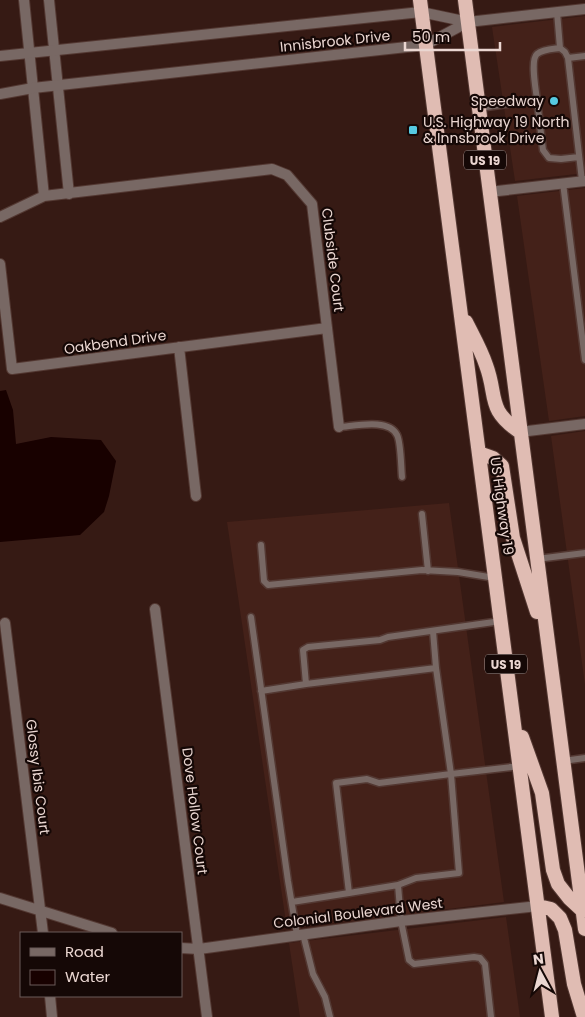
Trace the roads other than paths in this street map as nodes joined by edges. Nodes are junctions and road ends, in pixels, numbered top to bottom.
1 (24, 0) edge
2 (49, 0) edge
3 (465, 0) edge
4 (420, 6) edge
5 (585, 9) edge
6 (557, 12) junction
7 (468, 22) junction
8 (426, 45) junction
9 (560, 48) junction
10 (54, 51) junction
11 (30, 54) junction
12 (0, 56) edge
13 (585, 56) edge
14 (568, 58) junction
15 (58, 85) junction
16 (33, 88) junction
17 (0, 94) edge
18 (537, 100) junction
19 (479, 108) junction
20 (580, 157) junction
21 (584, 181) edge
22 (563, 183) junction
23 (490, 192) junction
24 (69, 194) junction
25 (44, 196) junction
26 (0, 216) edge
27 (0, 264) edge
28 (460, 310) junction
29 (327, 328) junction
30 (180, 347) junction
31 (585, 360) edge
32 (585, 424) edge
33 (339, 427) joint
34 (520, 432) junction
35 (479, 453) junction
36 (402, 477) dead end
37 (196, 496) dead end
38 (422, 514) dead end
39 (260, 545) dead end
40 (585, 553) edge
41 (537, 559) junction
42 (428, 571) junction
43 (495, 578) junction
44 (155, 609) dead end
45 (251, 617) dead end
46 (501, 621) junction
47 (5, 623) dead end
48 (433, 630) junction
49 (548, 646) junction
50 (436, 668) junction
51 (306, 684) junction
52 (262, 691) junction
53 (512, 710) junction
54 (585, 758) edge
55 (563, 761) junction
56 (520, 766) junction
57 (451, 774) junction
58 (582, 882) edge
59 (398, 885) junction
60 (349, 893) junction
61 (0, 898) edge
62 (292, 902) junction
63 (538, 906) junction
64 (41, 910) junction
65 (584, 911) edge
66 (401, 921) junction
67 (585, 929) edge
68 (43, 932) edge
69 (109, 932) edge
70 (300, 934) junction
71 (182, 948) edge
72 (199, 949) junction
73 (50, 997) edge
74 (52, 1017) edge
75 (207, 1017) edge
76 (330, 1017) edge
77 (491, 1017) edge
78 (552, 1017) edge
79 (584, 1017) edge

1 - 11 street
2 - 10 street
3 - 7 highway, US Highway 19 / US 19
4 - 7 street, Innisbrook Drive
4 - 8 highway, US Highway 19 / US 19
4 - 10 street, Innisbrook Drive
5 - 6 street
6 - 7 street
6 - 9 lane
7 - 8 street, Innisbrook Drive
7 - 19 highway, US Highway 19 / US 19
8 - 15 street, Innisbrook Drive
8 - 28 highway, US Highway 19 / US 19
9 - 14 lane
9 - 18 lane
10 - 11 street, Innisbrook Drive
10 - 15 street
11 - 12 street, Innisbrook Drive
11 - 16 street
13 - 14 lane
14 - 20 lane
15 - 16 street, Innisbrook Drive
15 - 24 street
16 - 17 street, Innisbrook Drive
16 - 25 street
18 - 19 lane
18 - 20 lane
19 - 23 highway, US Highway 19 / US 19
20 - 21 lane
21 - 22 street
22 - 23 street
22 - 31 lane
23 - 34 highway, US Highway 19 / US 19
24 - 25 street, Clubside Court
24 - 29 street, Clubside Court
25 - 26 street, Clubside Court
27 - 30 street, Oakbend Drive
28 - 34 highway
28 - 35 highway, US Highway 19 / US 19
29 - 30 street, Oakbend Drive
29 - 33 street, Clubside Court
30 - 37 street
32 - 34 street
33 - 36 lane
34 - 41 highway, US Highway 19 / US 19
35 - 43 highway, US Highway 19 / US 19
35 - 49 highway
38 - 42 lane
39 - 42 lane
40 - 41 lane
41 - 49 highway, US Highway 19 / US 19
42 - 43 lane
43 - 46 highway, US Highway 19 / US 19
44 - 72 street, Dove Hollow Court
45 - 52 lane
46 - 48 lane
46 - 53 highway, US Highway 19 / US 19
47 - 64 street, Glossy Ibis Court
48 - 50 lane
48 - 51 lane
49 - 55 highway, US Highway 19 / US 19
50 - 51 lane
50 - 57 lane
51 - 52 lane
52 - 62 lane
53 - 56 highway, US Highway 19 / US 19
53 - 65 highway
54 - 55 lane
55 - 58 highway, US Highway 19 / US 19
56 - 57 lane
56 - 63 highway, US Highway 19 / US 19
57 - 59 lane
57 - 60 lane
58 - 65 highway, US Highway 19 / US 19
59 - 60 lane
59 - 66 lane
60 - 62 lane
61 - 64 street
62 - 70 lane
63 - 66 street, Colonial Boulevard West
63 - 78 highway, US Highway 19 / US 19
63 - 79 highway
64 - 68 street, Glossy Ibis Court
64 - 69 street
65 - 67 highway, US Highway 19 / US 19
66 - 70 street, Colonial Boulevard West
66 - 77 lane
70 - 72 street, Colonial Boulevard West
70 - 76 lane
71 - 72 street, Colonial Boulevard West
72 - 75 street, Dove Hollow Court
73 - 74 street

